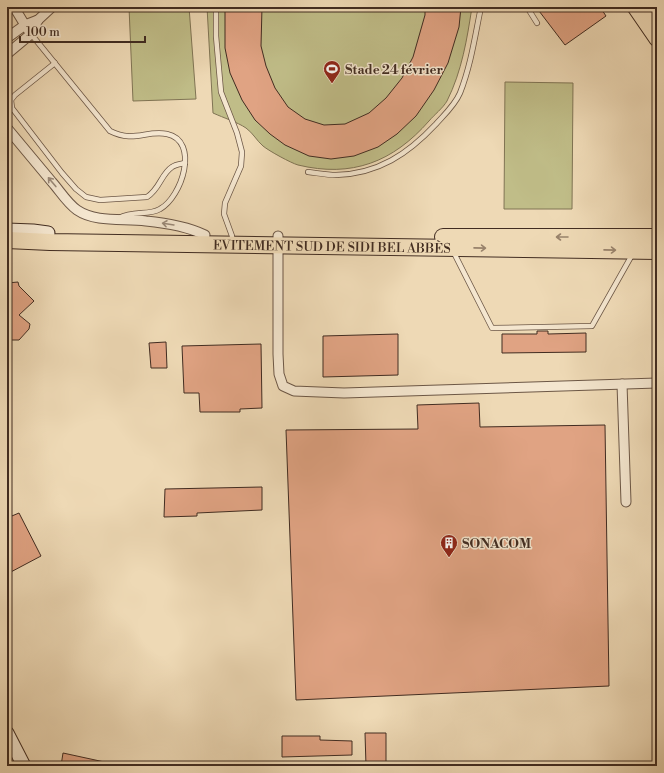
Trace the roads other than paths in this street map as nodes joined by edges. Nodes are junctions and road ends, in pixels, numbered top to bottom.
1 (14, 7) edge
2 (52, 7) edge
3 (216, 7) edge
4 (480, 7) edge
5 (527, 7) edge
6 (635, 7) edge
7 (649, 7) edge
8 (657, 18) edge
9 (38, 20) junction
10 (537, 23) dead end
11 (25, 25) junction
12 (31, 34) junction
13 (7, 38) edge
14 (657, 39) edge
15 (7, 54) edge
16 (55, 63) junction
17 (7, 128) edge
18 (185, 163) junction
19 (308, 172) dead end
20 (118, 219) junction
21 (7, 230) edge
22 (7, 234) edge
23 (657, 237) edge
24 (49, 238) junction
25 (218, 239) junction
26 (7, 240) edge
27 (278, 241) junction
28 (448, 242) junction
29 (638, 244) junction
30 (7, 245) edge
31 (657, 251) edge
32 (657, 383) edge
33 (622, 384) junction
34 (626, 502) dead end
35 (7, 733) edge
36 (24, 766) edge

1 - 11 street
2 - 9 street
3 - 25 lane
4 - 19 lane
5 - 10 lane
6 - 14 main road
7 - 8 main road
9 - 11 street
9 - 12 street
11 - 12 street
11 - 13 street
12 - 15 street
12 - 16 lane
16 - 18 lane
16 - 18 lane
20 -> 17 street
18 - 20 lane
25 -> 20 street
21 - 24 main road
22 - 24 highway
23 - 29 highway, EVITEMENT SUD DE SIDI BEL ABBÈS
24 - 25 highway, EVITEMENT SUD DE SIDI BEL ABBÈS
24 - 26 highway, EVITEMENT SUD DE SIDI BEL ABBÈS
24 - 30 main road
25 - 27 highway, EVITEMENT SUD DE SIDI BEL ABBÈS
27 - 28 highway, EVITEMENT SUD DE SIDI BEL ABBÈS
27 - 33 street
28 - 29 highway, EVITEMENT SUD DE SIDI BEL ABBÈS
28 - 29 lane
29 - 31 highway, EVITEMENT SUD DE SIDI BEL ABBÈS
32 - 33 street
33 - 34 street
35 - 36 main road

